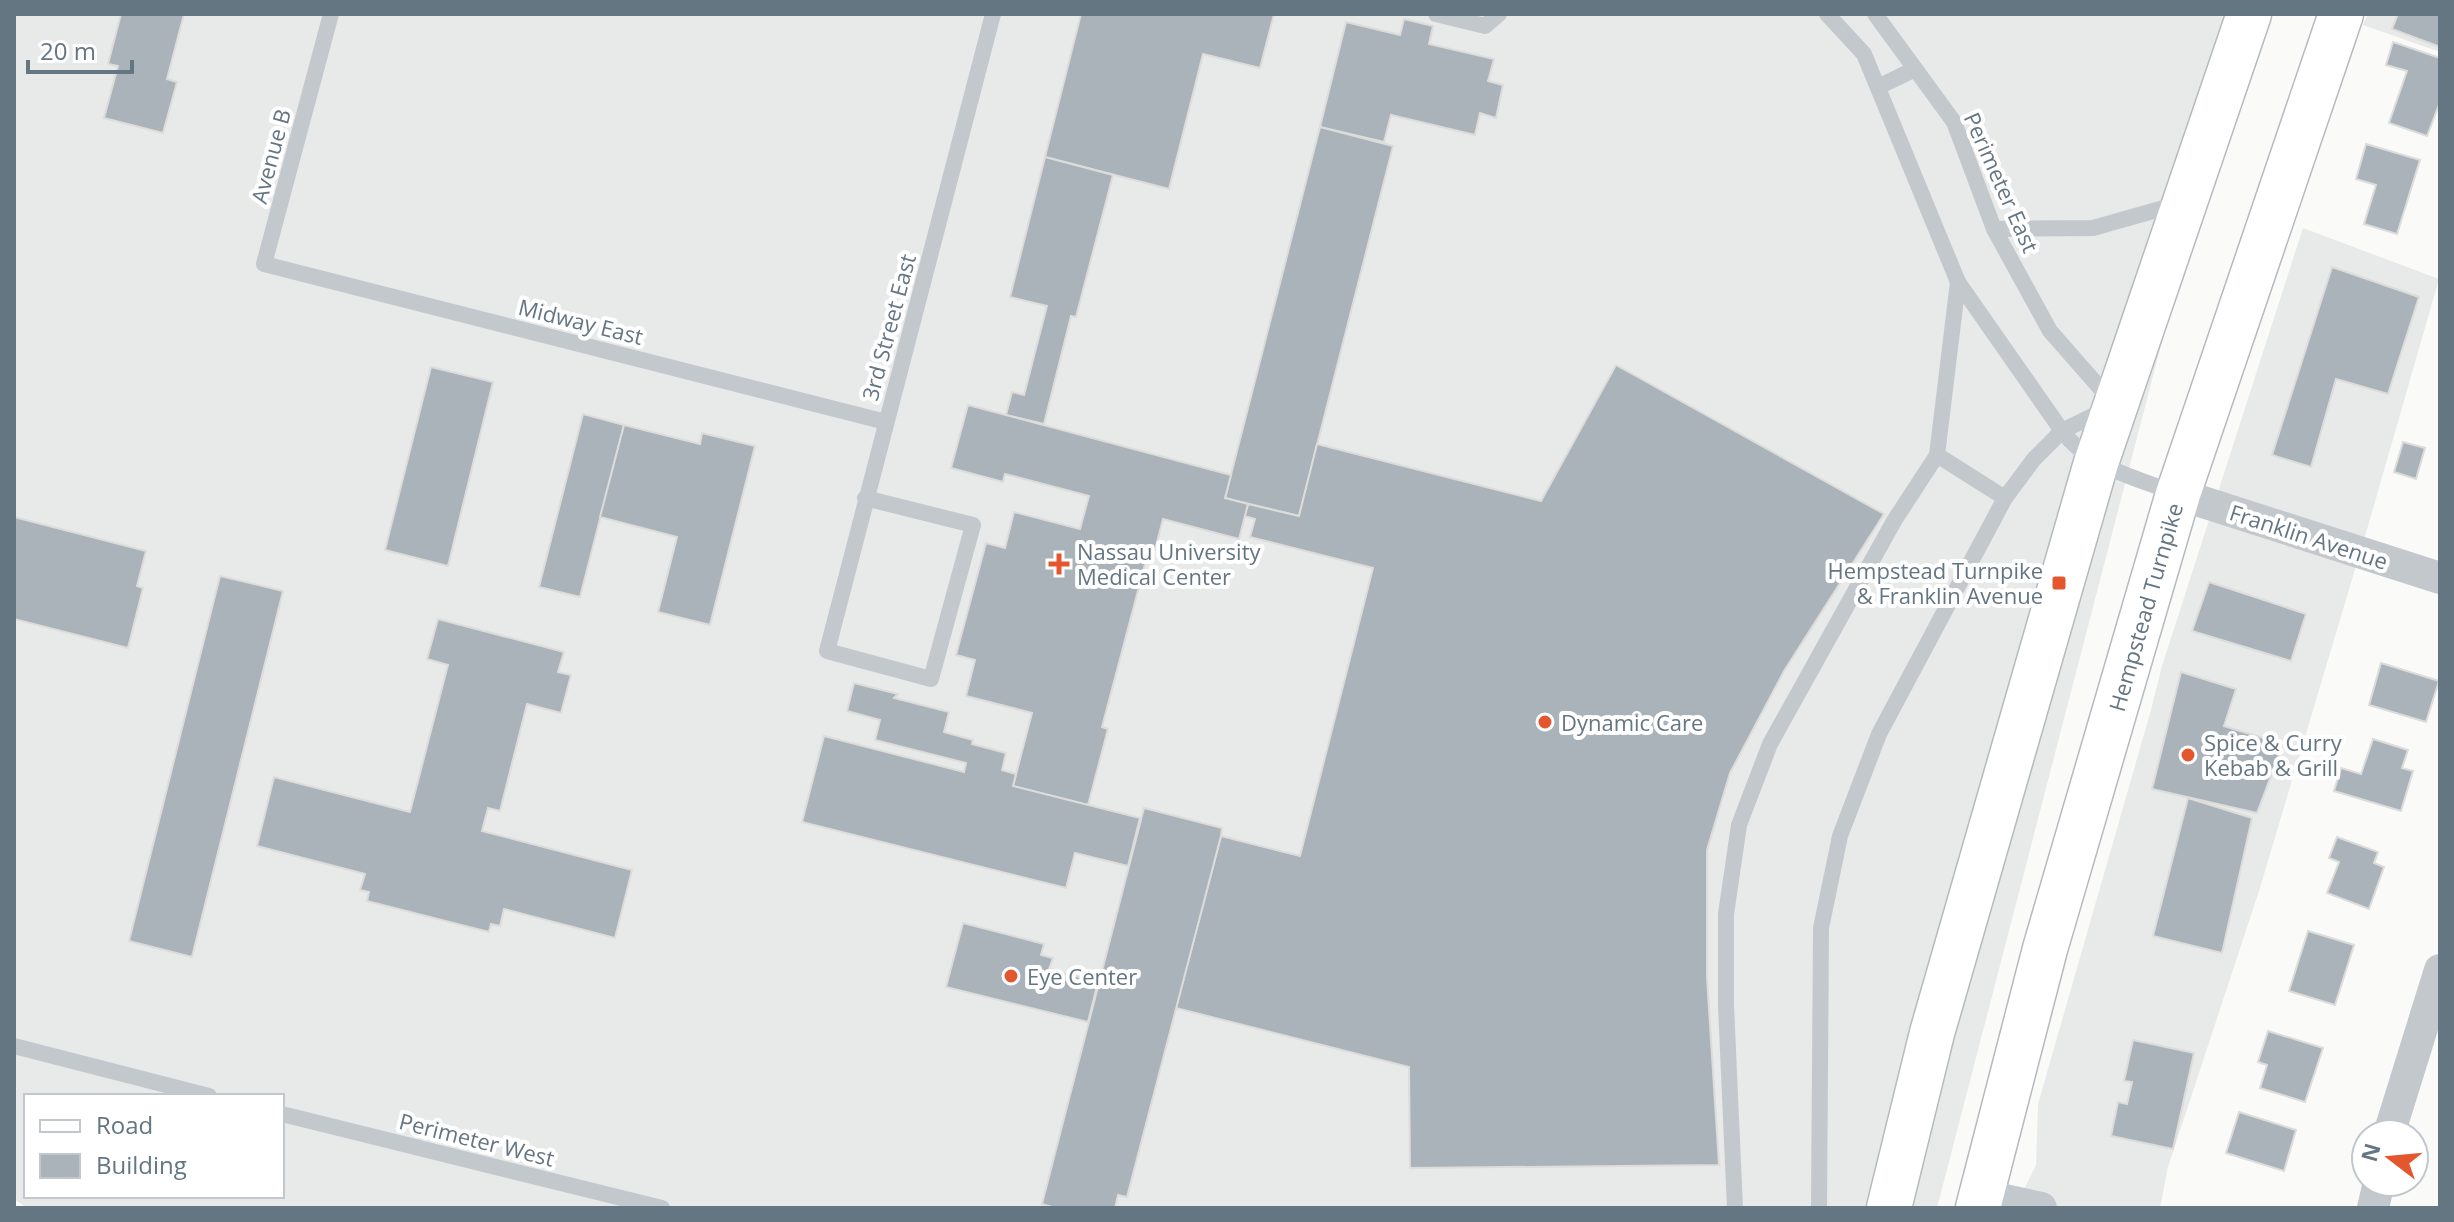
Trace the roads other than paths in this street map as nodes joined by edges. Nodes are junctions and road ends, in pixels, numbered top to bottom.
1 (331, 14) edge
2 (993, 14) edge
3 (1436, 14) edge
4 (1499, 14) edge
5 (1827, 14) edge
6 (1875, 14) edge
7 (2249, 14) edge
8 (2341, 14) edge
9 (1915, 69) junction
10 (1878, 87) junction
11 (2184, 202) junction
12 (1994, 229) junction
13 (264, 264) joint
14 (1958, 282) junction
15 (2115, 405) junction
16 (886, 422) junction
17 (2062, 431) junction
18 (1937, 455) junction
19 (2096, 463) junction
20 (2178, 494) junction
21 (865, 498) junction
22 (2005, 498) junction
23 (2440, 578) edge
24 (2440, 970) edge
25 (14, 1046) edge
26 (201, 1094) edge
27 (284, 1114) edge
28 (2394, 1118) edge
29 (1979, 1202) edge
30 (662, 1208) edge
31 (1735, 1208) edge
32 (1819, 1208) edge
33 (1889, 1208) edge
34 (2041, 1208) edge

1 - 13 lane, Avenue B
2 - 16 lane, 3rd Street East
3 - 4 lane
5 - 10 lane
6 - 9 lane, Perimeter East
7 - 11 main road
8 - 20 main road, Hempstead Turnpike
9 - 10 lane
9 - 12 lane, Perimeter East
10 - 14 lane
11 - 12 lane
11 - 15 main road
12 - 15 lane, Perimeter East
13 - 16 lane, Midway East
14 - 17 lane
14 - 18 lane
15 - 17 lane
15 - 19 main road
16 - 21 lane, 3rd Street East
17 - 19 lane
17 - 22 lane
18 - 22 lane
18 - 31 lane
19 - 20 lane
19 - 33 main road
20 - 23 street, Franklin Avenue
20 - 29 main road, Hempstead Turnpike
21 - 21 lane, 3rd Street East
22 - 32 lane
24 - 28 street
25 - 26 lane
27 - 30 lane, Perimeter West
29 - 34 street

